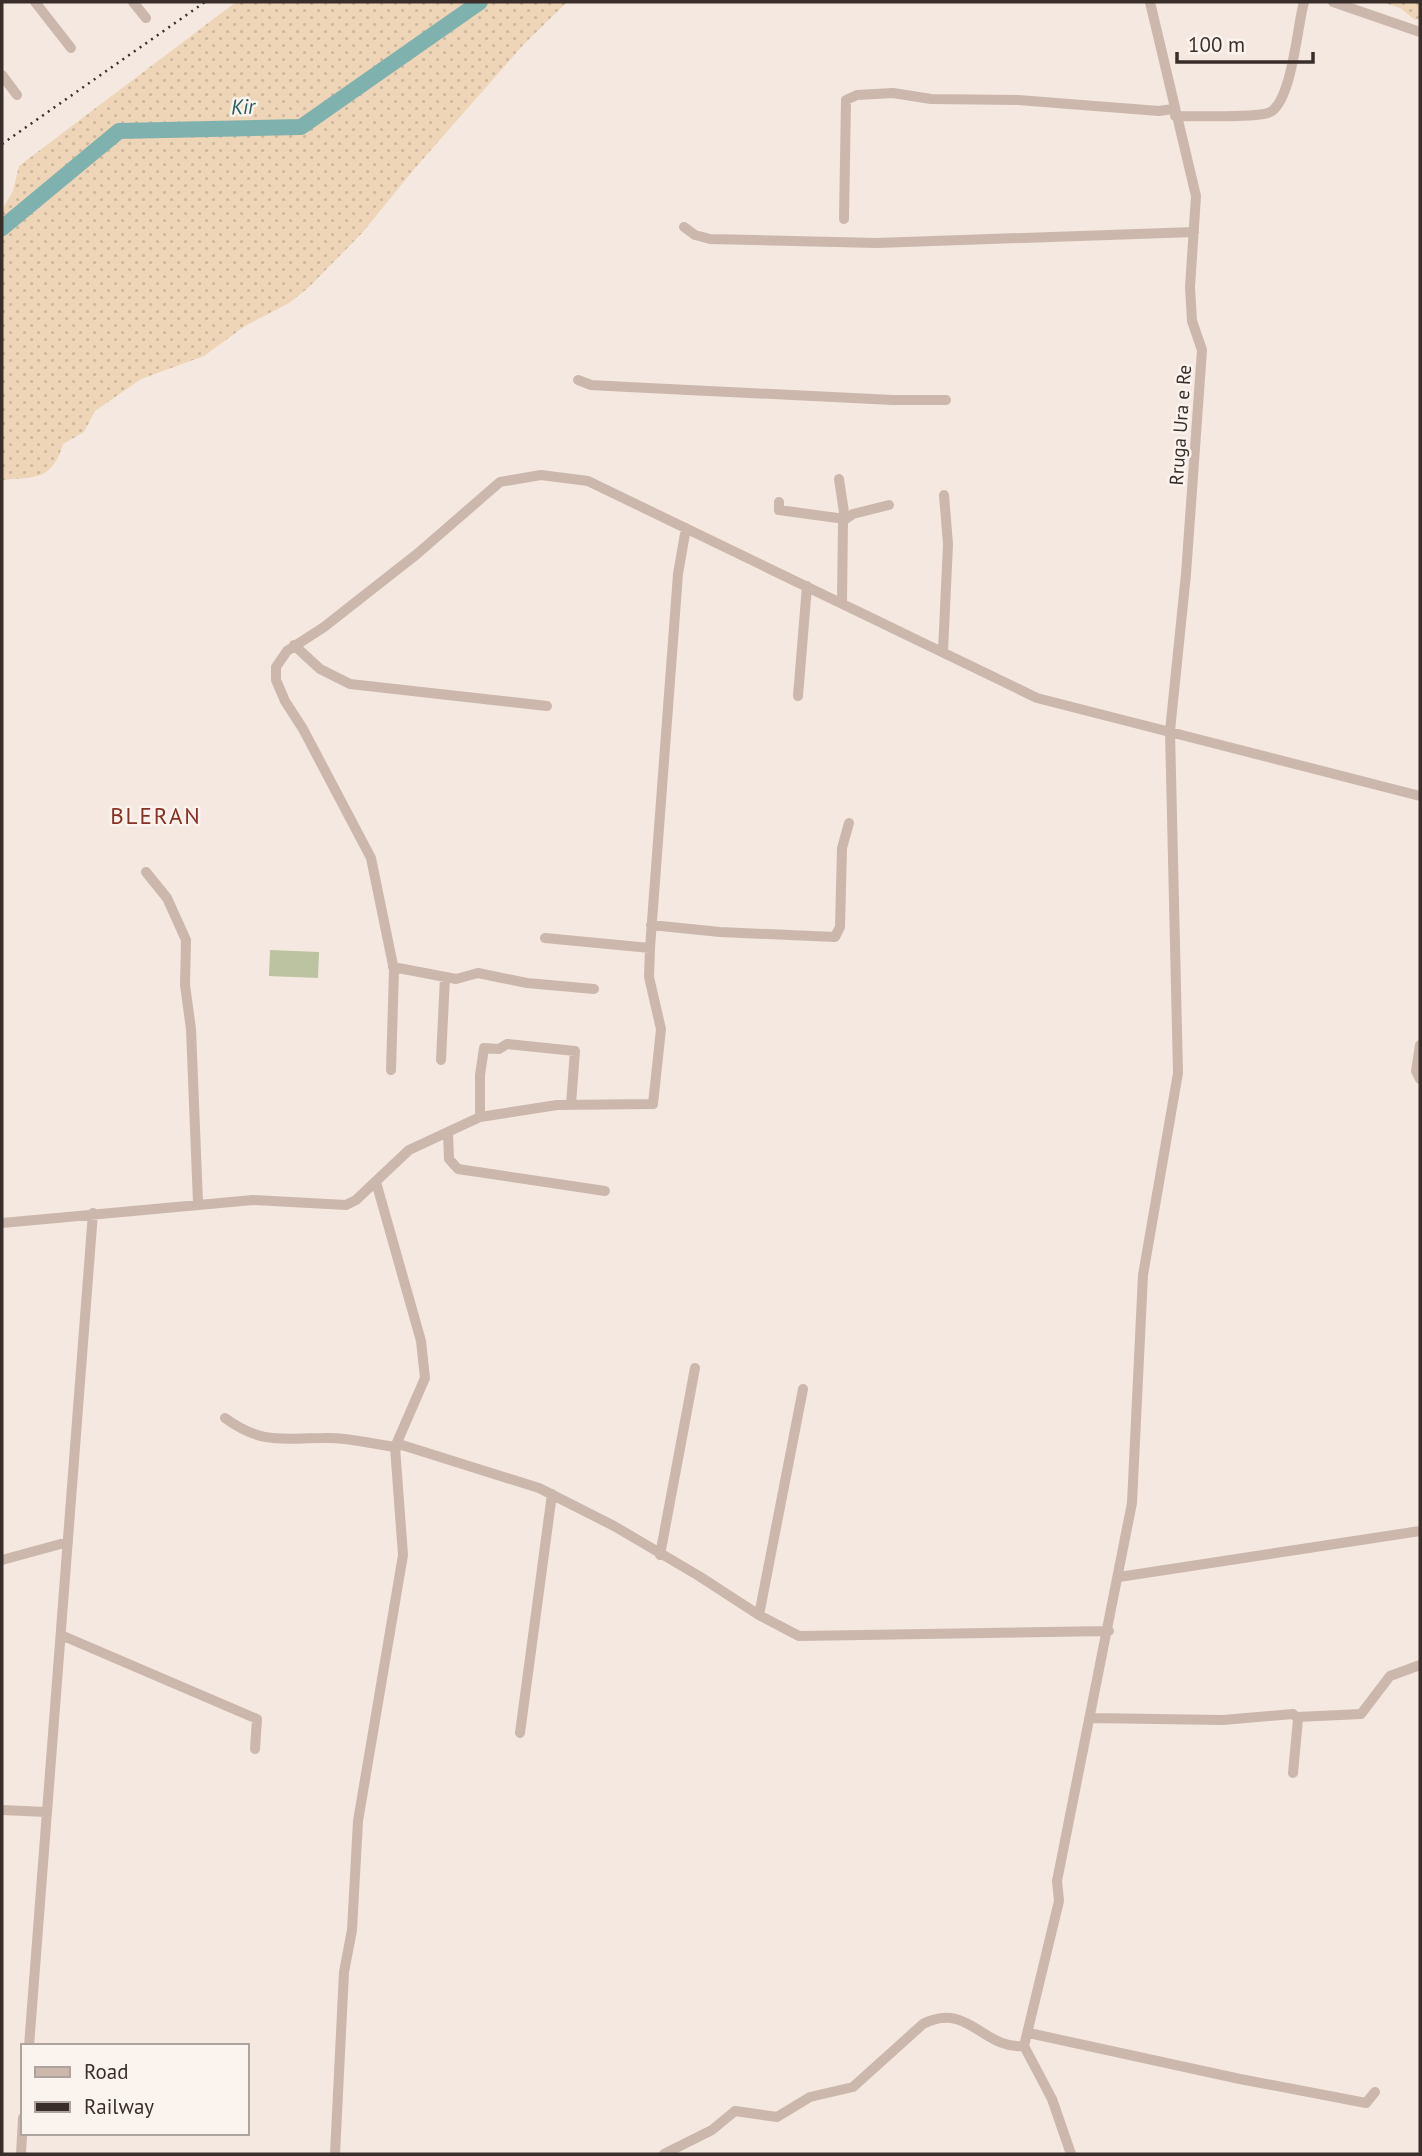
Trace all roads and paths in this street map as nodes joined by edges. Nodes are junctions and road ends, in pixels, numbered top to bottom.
1 (35, 2) edge
2 (133, 2) edge
3 (1150, 2) edge
4 (1304, 2) edge
5 (1333, 2) edge
6 (146, 18) dead end
7 (1420, 32) edge
8 (71, 48) dead end
9 (2, 75) edge
10 (17, 95) dead end
11 (1174, 113) junction
12 (844, 219) dead end
13 (684, 227) dead end
14 (1194, 232) junction
15 (578, 380) dead end
16 (946, 400) dead end
17 (839, 479) dead end
18 (944, 495) dead end
19 (779, 502) dead end
20 (889, 505) dead end
21 (845, 519) junction
22 (686, 528) junction
23 (807, 586) junction
24 (842, 603) junction
25 (294, 645) junction
26 (943, 651) junction
27 (799, 696) dead end
28 (547, 706) dead end
29 (1170, 731) junction
30 (1420, 796) edge
31 (849, 823) dead end
32 (146, 872) dead end
33 (651, 925) junction
34 (545, 938) dead end
35 (650, 948) junction
36 (393, 967) junction
37 (445, 977) junction
38 (594, 989) dead end
39 (1420, 1045) edge
40 (441, 1060) dead end
41 (391, 1070) dead end
42 (1420, 1079) edge
43 (572, 1104) junction
44 (480, 1117) junction
45 (448, 1133) junction
46 (376, 1182) junction
47 (605, 1191) dead end
48 (198, 1203) junction
49 (93, 1213) junction
50 (2, 1223) edge
51 (695, 1368) dead end
52 (803, 1389) dead end
53 (225, 1418) dead end
54 (395, 1447) junction
55 (552, 1494) junction
56 (1420, 1531) edge
57 (68, 1542) junction
58 (660, 1555) junction
59 (2, 1560) edge
60 (1119, 1577) junction
61 (760, 1615) junction
62 (1109, 1631) junction
63 (61, 1635) junction
64 (1420, 1665) edge
65 (1297, 1717) junction
66 (1088, 1718) junction
67 (520, 1733) dead end
68 (255, 1749) dead end
69 (1293, 1773) dead end
70 (2, 1810) edge
71 (46, 1812) junction
72 (1029, 2033) junction
73 (29, 2044) edge
74 (1024, 2046) junction
75 (1375, 2092) dead end
76 (22, 2135) edge
77 (21, 2154) edge
78 (335, 2154) edge
79 (664, 2154) edge
80 (1071, 2154) edge

1 - 8 street
2 - 6 street
3 - 11 street, Rruga Ura e Re
4 - 11 street
5 - 7 street
9 - 10 street
11 - 12 street
11 - 14 street, Rruga Ura e Re
13 - 14 street
14 - 29 street, Rruga Ura e Re
15 - 16 street
17 - 21 street
18 - 26 street
19 - 21 street
20 - 21 street
21 - 24 street
22 - 23 street
22 - 25 street
22 - 33 street
23 - 24 street
23 - 27 street
24 - 26 street
25 - 28 street
25 - 36 street
26 - 29 street
29 - 30 street
29 - 60 street, Rruga Ura e Re
31 - 33 street
32 - 48 street
33 - 35 street
34 - 35 street
35 - 43 street
36 - 37 street
36 - 41 street
37 - 38 street
37 - 40 street
39 - 42 street
43 - 44 street
43 - 44 street
44 - 45 street
45 - 46 street
45 - 47 street
46 - 48 street
46 - 54 street
48 - 49 street
49 - 50 street
49 - 57 street
51 - 58 street
52 - 61 street
53 - 54 street
54 - 55 street
54 - 78 street
55 - 58 street
55 - 67 street
56 - 60 street
57 - 59 street
57 - 63 street
58 - 61 street
60 - 62 street, Rruga Ura e Re
61 - 62 street
62 - 66 street, Rruga Ura e Re
63 - 68 street
63 - 71 street
64 - 65 street
65 - 66 street
65 - 69 street
66 - 72 street, Rruga Ura e Re
70 - 71 street
71 - 73 street
72 - 74 street, Rruga Ura e Re
72 - 75 street
74 - 79 street
74 - 80 street
76 - 77 street

